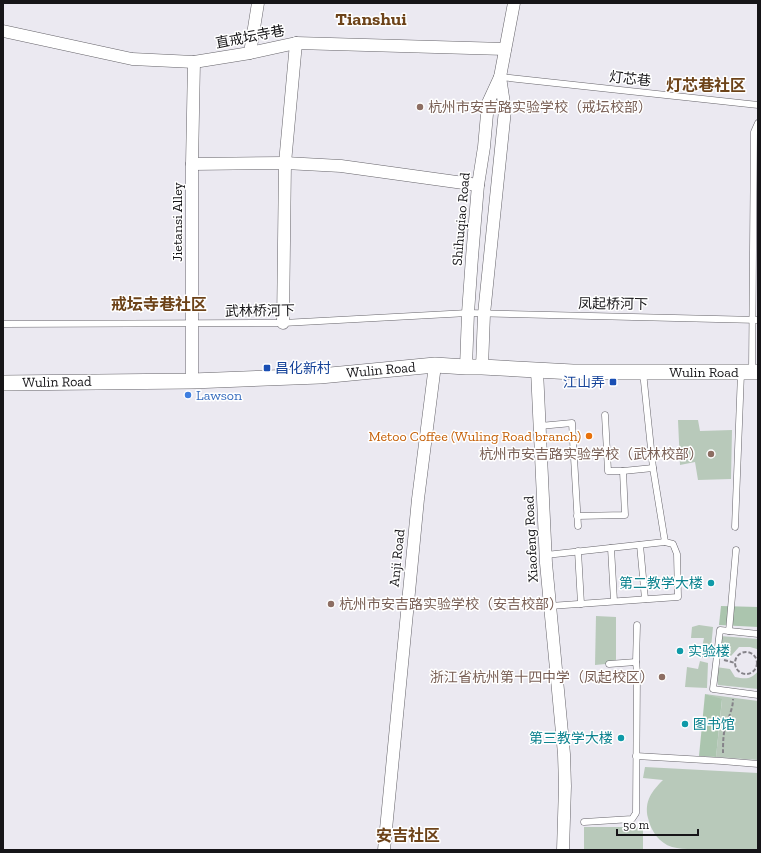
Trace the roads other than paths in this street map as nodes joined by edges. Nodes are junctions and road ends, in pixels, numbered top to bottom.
1 (258, 3) edge
2 (514, 3) edge
3 (3, 31) edge
4 (296, 43) junction
5 (505, 49) junction
6 (250, 53) junction
7 (194, 62) junction
8 (500, 77) junction
9 (758, 105) edge
10 (758, 123) edge
11 (286, 163) junction
12 (192, 164) junction
13 (478, 185) junction
14 (468, 313) junction
15 (484, 314) junction
16 (755, 319) edge
17 (3, 324) edge
18 (192, 324) junction
19 (283, 324) junction
20 (435, 365) junction
21 (466, 367) junction
22 (482, 367) junction
23 (537, 370) junction
24 (750, 371) edge
25 (643, 372) junction
26 (192, 381) junction
27 (3, 383) edge
28 (605, 415) dead end
29 (540, 426) junction
30 (653, 468) junction
31 (623, 471) junction
32 (577, 516) junction
33 (578, 526) dead end
34 (735, 527) dead end
35 (665, 542) junction
36 (640, 545) junction
37 (611, 548) junction
38 (736, 550) dead end
39 (578, 551) junction
40 (546, 554) junction
41 (645, 599) junction
42 (614, 601) junction
43 (582, 604) junction
44 (550, 606) junction
45 (637, 625) dead end
46 (729, 631) junction
47 (758, 634) edge
48 (636, 662) junction
49 (609, 664) dead end
50 (758, 695) edge
51 (636, 756) junction
52 (758, 764) edge
53 (584, 822) dead end
54 (384, 850) edge
55 (563, 850) edge

1 - 6 street
2 - 5 street, Shihuqiao Road
3 - 7 street, 直戒坛寺巷
4 - 5 street, 直戒坛寺巷
4 - 6 street, 直戒坛寺巷
4 - 11 street
5 - 8 street, Shihuqiao Road
6 - 7 street, 直戒坛寺巷
7 - 12 street, Jietansi Alley
8 - 9 lane, 灯芯巷
8 - 13 street, Shihuqiao Road
8 - 15 street, Shihuqiao Road
10 - 16 lane
11 - 12 street
11 - 13 street
11 - 19 street
12 - 18 street, Jietansi Alley
13 - 14 street, Shihuqiao Road
14 - 15 lane, 凤起桥河下
14 - 19 lane, 武林桥河下
14 - 21 street, Shihuqiao Road
15 - 16 lane, 凤起桥河下
15 - 22 street, Shihuqiao Road
16 - 24 lane
17 - 18 lane, 武林桥河下
18 - 19 lane, 武林桥河下
18 - 26 street, Jietansi Alley
20 - 21 street, Wulin Road
20 - 26 street, Wulin Road
20 - 54 street, Anji Road
21 - 22 street, Wulin Road
22 - 23 street, Wulin Road
23 - 25 street, Wulin Road
23 - 29 street, Xiaofeng Road
24 - 25 street, Wulin Road
24 - 34 lane
25 - 30 lane
26 - 27 street, Wulin Road
28 - 31 lane
29 - 32 lane
29 - 40 street, Xiaofeng Road
30 - 31 lane
30 - 35 lane
31 - 32 lane
32 - 33 lane
35 - 36 lane
35 - 41 lane
36 - 37 lane
36 - 41 lane
37 - 39 lane
37 - 42 lane
38 - 46 lane
39 - 40 lane
39 - 43 lane
40 - 44 street, Xiaofeng Road
41 - 42 lane
42 - 43 lane
43 - 44 lane
44 - 55 street, Xiaofeng Road
45 - 48 lane
46 - 47 lane
46 - 50 lane
48 - 49 lane
48 - 51 lane
51 - 52 lane
51 - 53 lane

